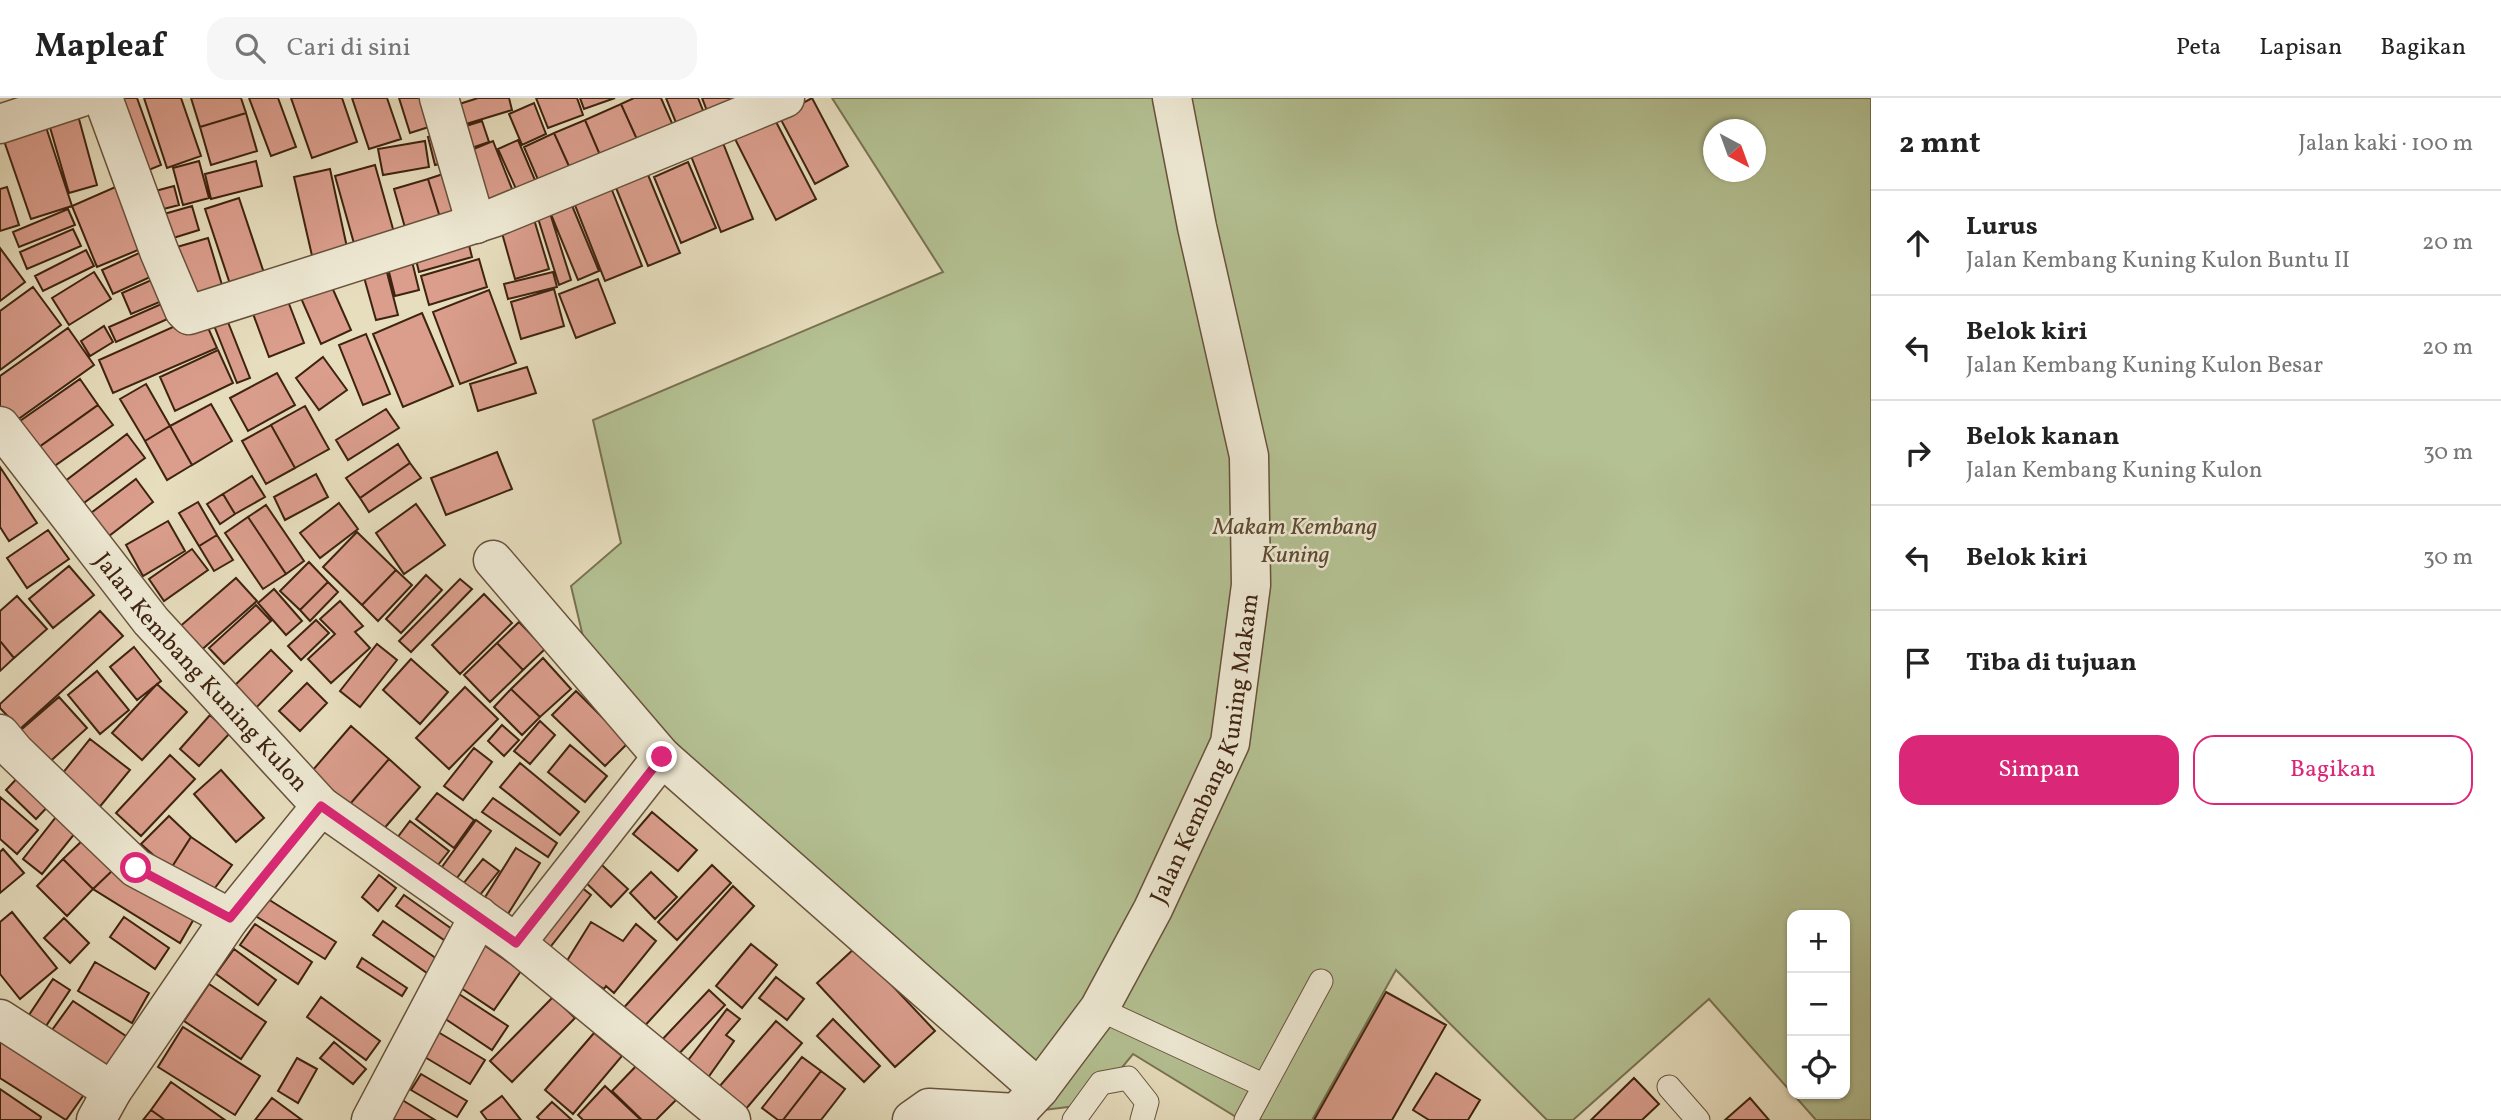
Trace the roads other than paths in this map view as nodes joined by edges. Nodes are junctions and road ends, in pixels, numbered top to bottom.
1 (79, 98) edge
2 (103, 98) edge
3 (439, 98) edge
4 (785, 98) edge
5 (1172, 98) edge
6 (0, 124) edge
7 (477, 224) junction
8 (0, 426) edge
9 (493, 560) dead end
10 (0, 734) edge
11 (662, 757) junction
12 (321, 806) junction
13 (479, 916) junction
14 (230, 918) junction
15 (516, 943) junction
16 (1321, 981) dead end
17 (1099, 1009) junction
18 (0, 1019) edge
19 (1263, 1085) junction
20 (1669, 1087) dead end
21 (104, 1105) edge
22 (1022, 1107) edge
23 (716, 1115) edge
24 (927, 1116) edge
25 (371, 1120) edge
26 (1074, 1120) edge
27 (1143, 1120) edge
28 (1246, 1120) edge
29 (1699, 1120) edge

1 - 6 street
2 - 7 street
3 - 7 street
4 - 7 street
5 - 17 street, Jalan Kembang Kuning Makam
8 - 12 street, Jalan Kembang Kuning Kulon
9 - 11 street
10 - 14 street
11 - 15 street
11 - 22 street
12 - 13 street, Jalan Kembang Kuning Kulon
12 - 14 street
13 - 15 street, Jalan Kembang Kuning Kulon
13 - 25 street
14 - 21 street
15 - 23 street, Jalan Kembang Kuning Kulon
16 - 19 lane
17 - 19 lane
17 - 22 street, Jalan Kembang Kuning Makam
18 - 21 street
19 - 28 lane
20 - 29 lane
22 - 24 street
26 - 27 lane

